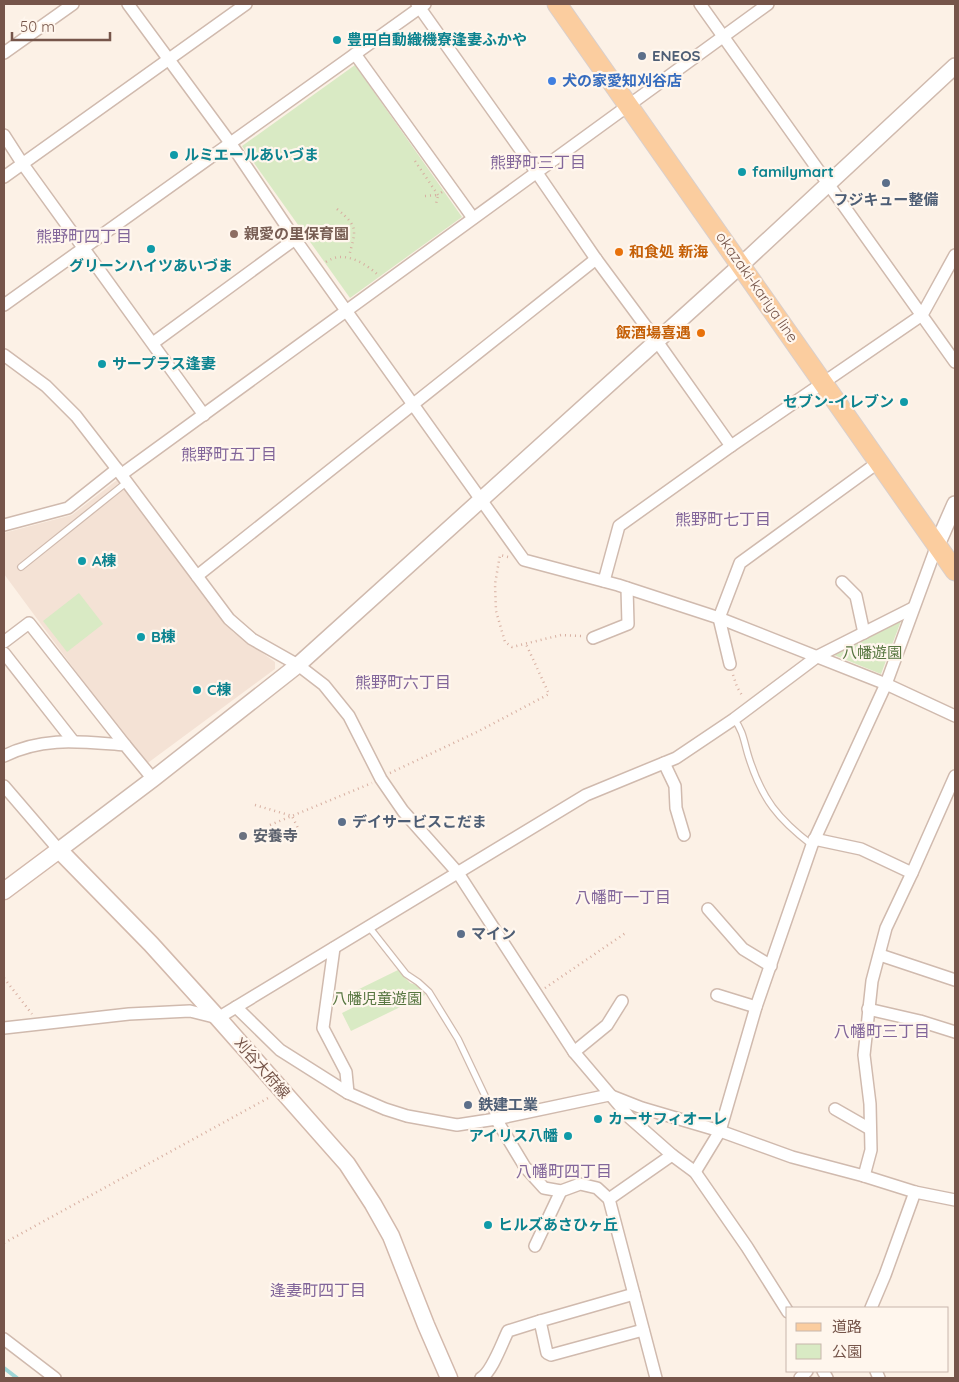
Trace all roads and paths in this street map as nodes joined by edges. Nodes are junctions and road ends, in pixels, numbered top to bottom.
1 (74, 4) edge
2 (128, 4) edge
3 (246, 4) edge
4 (557, 4) edge
5 (700, 4) edge
6 (768, 4) edge
7 (421, 5) edge
8 (724, 37) junction
9 (4, 53) edge
10 (355, 54) junction
11 (168, 60) junction
12 (955, 66) edge
13 (629, 106) junction
14 (4, 135) edge
15 (231, 144) junction
16 (22, 163) junction
17 (537, 173) junction
18 (4, 177) edge
19 (828, 183) junction
20 (425, 196) dead end
21 (436, 204) dead end
22 (336, 210) dead end
23 (474, 218) junction
24 (295, 239) junction
25 (85, 248) junction
26 (955, 255) edge
27 (349, 257) junction
28 (596, 259) junction
29 (741, 265) junction
30 (316, 268) junction
31 (384, 283) junction
32 (4, 305) edge
33 (346, 310) junction
34 (922, 315) junction
35 (656, 340) junction
36 (153, 343) junction
37 (4, 355) edge
38 (955, 362) edge
39 (824, 382) junction
40 (413, 405) junction
41 (204, 415) junction
42 (731, 446) junction
43 (880, 461) junction
44 (122, 475) junction
45 (481, 500) junction
46 (955, 504) edge
47 (951, 523) edge
48 (4, 525) edge
49 (937, 545) junction
50 (524, 560) junction
51 (21, 567) dead end
52 (955, 571) edge
53 (197, 576) junction
54 (604, 581) junction
55 (842, 582) dead end
56 (627, 588) junction
57 (913, 608) junction
58 (719, 618) junction
59 (864, 633) junction
60 (593, 638) joint
61 (4, 642) edge
62 (526, 644) junction
63 (4, 653) edge
64 (818, 656) junction
65 (730, 664) joint
66 (298, 665) junction
67 (886, 684) junction
68 (750, 707) junction
69 (955, 716) edge
70 (734, 718) junction
71 (72, 741) junction
72 (124, 745) junction
73 (4, 756) edge
74 (664, 762) junction
75 (955, 776) edge
76 (153, 779) junction
77 (381, 779) junction
78 (4, 786) edge
79 (255, 805) dead end
80 (292, 816) junction
81 (270, 825) dead end
82 (299, 830) dead end
83 (684, 835) dead end
84 (813, 842) junction
85 (59, 850) junction
86 (458, 873) junction
87 (912, 873) junction
88 (4, 891) edge
89 (708, 909) dead end
90 (369, 927) junction
91 (627, 932) dead end
92 (334, 948) junction
93 (880, 955) junction
94 (771, 966) junction
95 (4, 978) edge
96 (955, 980) edge
97 (535, 994) junction
98 (717, 995) dead end
99 (622, 1001) dead end
100 (236, 1007) junction
101 (756, 1007) junction
102 (868, 1009) junction
103 (218, 1018) junction
104 (40, 1024) junction
105 (4, 1028) edge
106 (955, 1032) edge
107 (574, 1052) junction
108 (282, 1091) junction
109 (348, 1093) junction
110 (609, 1095) junction
111 (835, 1109) dead end
112 (496, 1119) junction
113 (870, 1129) junction
114 (720, 1131) junction
115 (672, 1155) junction
116 (695, 1172) junction
117 (864, 1176) junction
118 (560, 1191) junction
119 (915, 1192) junction
120 (609, 1200) junction
121 (955, 1200) edge
122 (4, 1243) edge
123 (534, 1246) dead end
124 (634, 1294) junction
125 (871, 1307) edge
126 (786, 1309) edge
127 (540, 1321) junction
128 (643, 1330) junction
129 (4, 1339) edge
130 (55, 1378) edge
131 (449, 1378) edge
132 (481, 1378) edge
133 (656, 1378) edge

1 - 9 street
2 - 11 street
3 - 11 street
4 - 13 main road, okazaki-kariya line
5 - 8 street
6 - 8 street
7 - 10 street
7 - 17 street
8 - 13 street
8 - 19 street
10 - 15 street
10 - 23 street
11 - 15 street
11 - 16 street
12 - 19 street
13 - 17 street
13 - 29 main road, okazaki-kariya line
14 - 16 street
15 - 24 street
15 - 25 street
16 - 18 street
16 - 25 street
17 - 23 street
17 - 28 street
19 - 29 street
19 - 34 street
20 - 21 path
22 - 27 path
23 - 31 street
24 - 30 street
24 - 36 street
25 - 32 street
25 - 36 street
26 - 34 street
27 - 30 path
27 - 31 path
28 - 35 street
28 - 40 street
29 - 35 street
29 - 39 main road, okazaki-kariya line
30 - 33 street
31 - 33 street
33 - 40 street
33 - 41 street
34 - 38 street
34 - 39 street
35 - 42 street
35 - 45 street
36 - 41 street
37 - 44 street
39 - 42 street
39 - 43 main road, okazaki-kariya line
40 - 45 street
40 - 53 street
41 - 44 street
42 - 54 street
43 - 49 main road, okazaki-kariya line
43 - 58 street
44 - 48 street
44 - 51 lane
44 - 53 street
45 - 50 street
45 - 66 street
46 - 47 street
47 - 49 street
49 - 52 main road, okazaki-kariya line
49 - 57 street
50 - 54 street
50 - 62 path
53 - 66 street
54 - 56 street
55 - 59 street
56 - 58 street
56 - 60 street
57 - 59 street
57 - 67 street
58 - 64 street
58 - 65 street
59 - 64 street
60 - 62 path
61 - 72 street
62 - 77 path
63 - 71 street
64 - 67 street
64 - 68 street
65 - 68 path
66 - 76 street
66 - 77 street
67 - 69 street
67 - 84 street
68 - 70 street
70 - 74 street
70 - 84 lane
71 - 72 street
71 - 73 street
72 - 76 street
74 - 83 street
74 - 86 street
75 - 87 street
76 - 85 street
77 - 80 path
77 - 86 street
78 - 85 street
79 - 80 path
80 - 81 path
80 - 82 path
84 - 87 street
84 - 94 street
85 - 88 main road
85 - 103 main road, 刈谷大府線
86 - 90 street
86 - 97 street
87 - 93 street
89 - 94 street
90 - 92 street
90 - 112 lane
91 - 97 path
92 - 100 street
92 - 109 street
93 - 96 street
93 - 102 street
94 - 101 street
95 - 104 path
97 - 107 street
98 - 101 street
99 - 107 street
100 - 103 street
100 - 109 street
101 - 114 street
102 - 106 street
102 - 113 street
103 - 104 street
103 - 108 main road, 刈谷大府線
104 - 105 street
107 - 110 street
108 - 122 path
108 - 131 main road, 刈谷大府線
109 - 112 street
110 - 112 street
110 - 114 street
110 - 115 street
111 - 113 street
112 - 118 street
113 - 117 street
114 - 116 street
114 - 117 street
115 - 116 street
115 - 120 street
116 - 126 street
117 - 119 street
118 - 120 street
118 - 123 street
119 - 121 street
119 - 125 street
120 - 124 street
124 - 127 street
124 - 128 street
127 - 128 street
127 - 132 street
128 - 133 street
129 - 130 street

